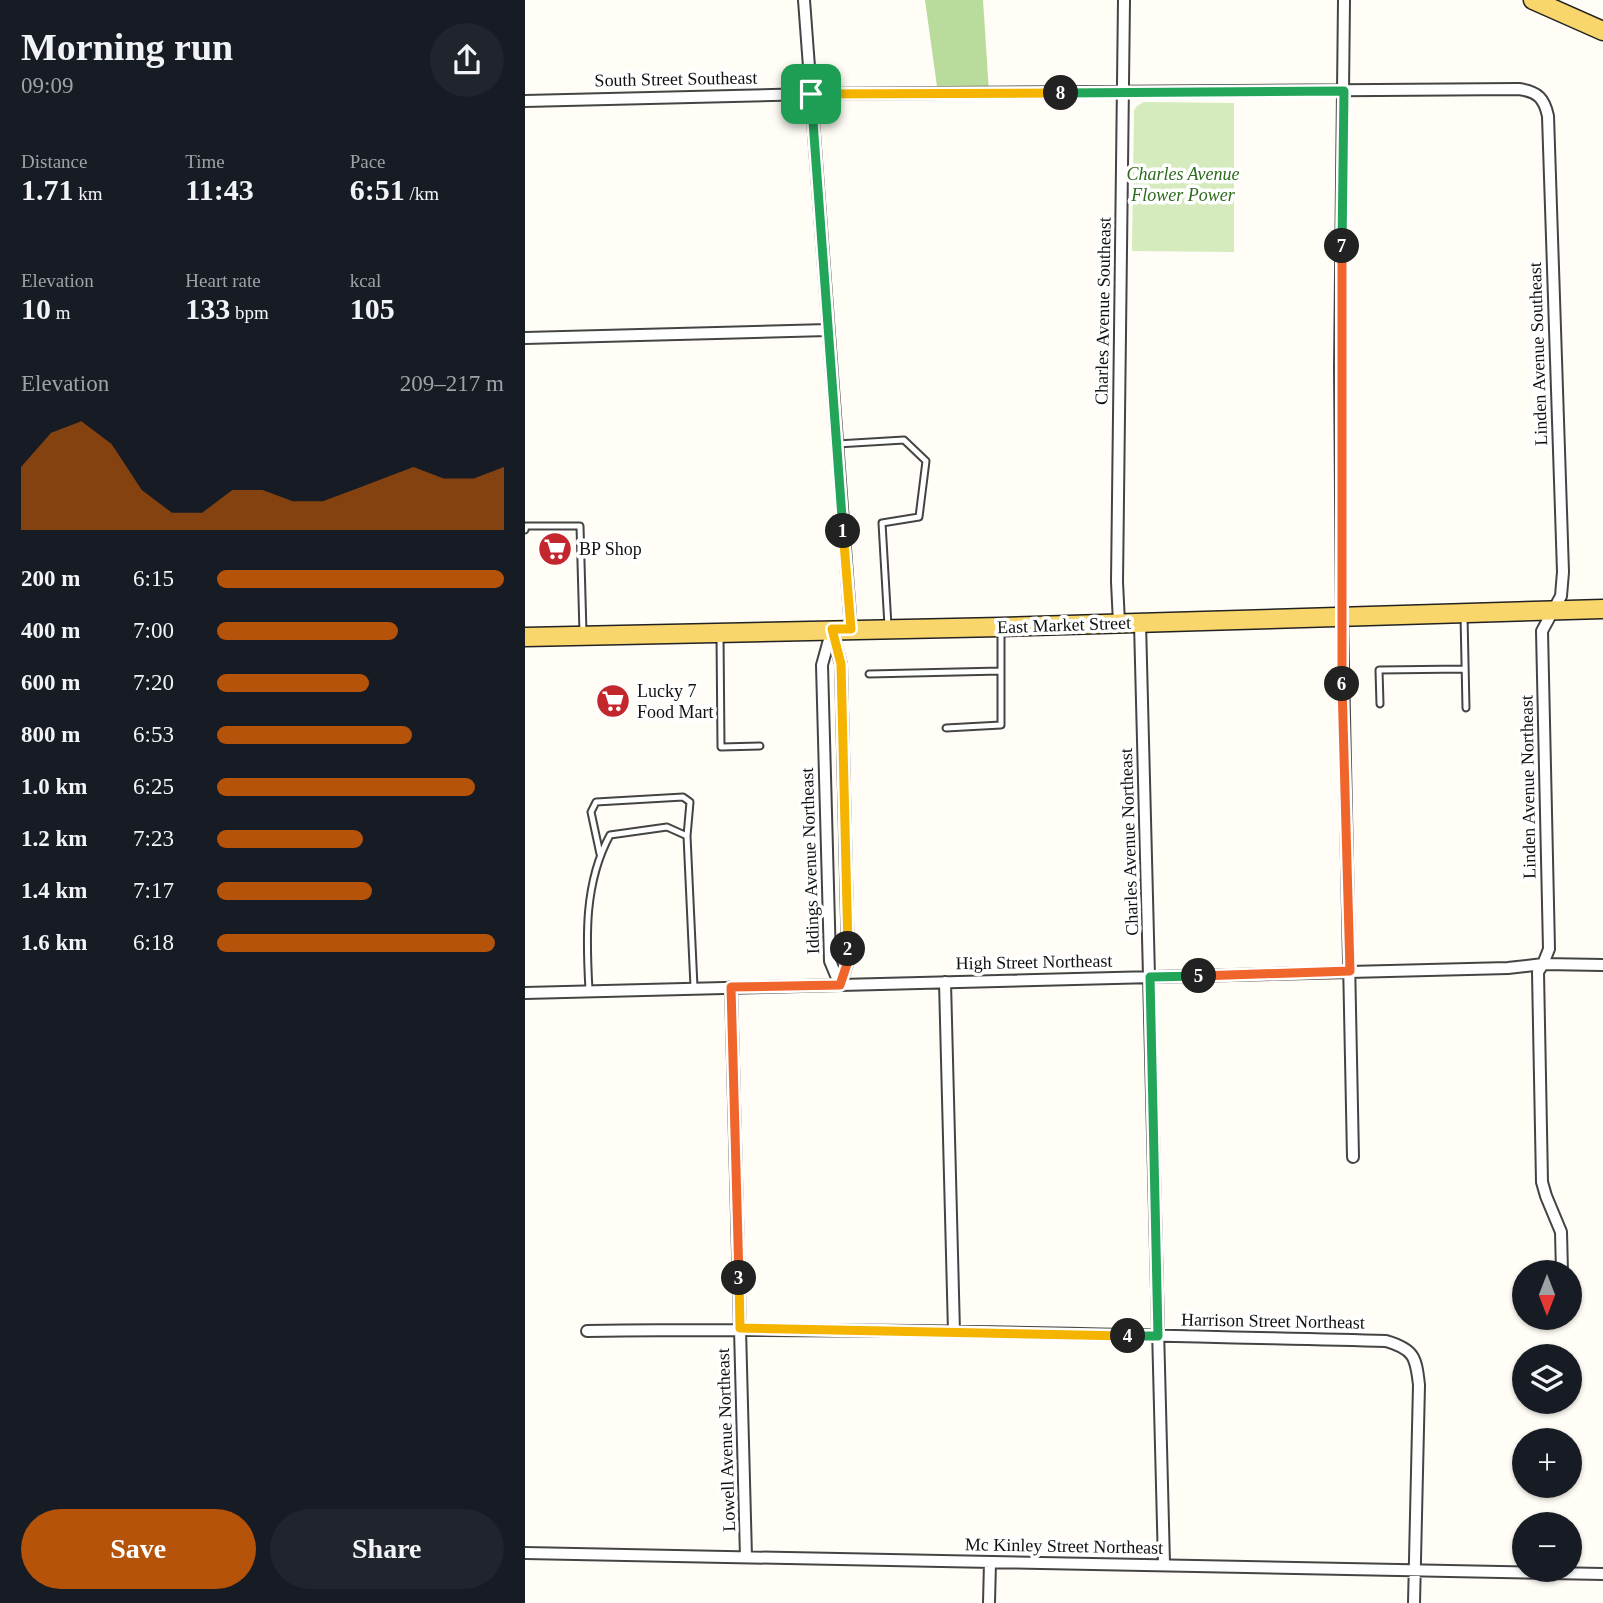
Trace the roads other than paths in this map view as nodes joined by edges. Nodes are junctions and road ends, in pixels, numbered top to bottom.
1 (804, 0) edge
2 (1124, 0) edge
3 (1344, 0) edge
4 (1533, 0) edge
5 (1603, 31) edge
6 (1344, 91) junction
7 (1123, 93) junction
8 (811, 94) junction
9 (1540, 96) joint
10 (525, 101) edge
11 (828, 330) junction
12 (525, 338) edge
13 (837, 444) junction
14 (525, 530) edge
15 (1603, 609) edge
16 (1553, 610) junction
17 (1464, 613) junction
18 (1342, 616) junction
19 (1119, 623) junction
20 (1140, 623) junction
21 (1001, 627) junction
22 (832, 629) junction
23 (851, 629) junction
24 (888, 629) junction
25 (720, 632) junction
26 (584, 636) junction
27 (525, 637) edge
28 (1465, 669) junction
29 (1001, 671) junction
30 (869, 674) dead end
31 (1380, 704) dead end
32 (1466, 708) dead end
33 (946, 728) dead end
34 (760, 746) dead end
35 (687, 836) junction
36 (600, 854) junction
37 (1543, 964) junction
38 (1603, 965) edge
39 (1350, 971) junction
40 (1150, 977) junction
41 (945, 982) junction
42 (840, 985) junction
43 (731, 987) junction
44 (694, 988) junction
45 (589, 990) junction
46 (525, 993) edge
47 (1353, 1157) dead end
48 (1562, 1260) edge
49 (740, 1328) junction
50 (587, 1331) dead end
51 (954, 1332) junction
52 (1158, 1336) junction
53 (525, 1553) edge
54 (746, 1557) junction
55 (990, 1562) junction
56 (1164, 1564) junction
57 (1415, 1570) junction
58 (1603, 1574) edge
59 (989, 1603) edge
60 (1414, 1603) edge

1 - 8 street
2 - 7 street, Charles Avenue Southeast
3 - 6 street
4 - 5 main road
6 - 7 street, South Street Southeast
6 - 9 street, South Street Southeast
6 - 18 street
7 - 8 street, South Street Southeast
7 - 19 street, Charles Avenue Southeast
8 - 10 street, South Street Southeast
8 - 11 street
9 - 16 street, Linden Avenue Southeast
11 - 12 street
11 - 13 street
13 - 23 street
13 - 24 lane
14 - 26 lane
15 - 16 main road, East Market Street
16 - 17 main road, East Market Street
16 - 37 street, Linden Avenue Northeast
17 - 18 main road, East Market Street
17 - 28 lane
18 - 20 main road, East Market Street
18 - 39 street
19 - 20 main road, East Market Street
19 - 21 main road, East Market Street
20 - 40 street, Charles Avenue Northeast
21 - 24 main road, East Market Street
21 - 29 lane
22 - 23 main road, East Market Street
22 - 25 main road, East Market Street
22 - 42 street, Iddings Avenue Northeast
22 - 42 street, Iddings Avenue Northeast
23 - 24 main road, East Market Street
25 - 26 main road, East Market Street
25 - 34 lane
26 - 27 main road, East Market Street
28 - 31 lane
28 - 32 lane
29 - 30 lane
29 - 33 lane
35 - 36 lane
35 - 36 lane
35 - 44 lane
36 - 45 lane
37 - 38 street, High Street Northeast
37 - 39 street, High Street Northeast
37 - 48 street, Linden Avenue Northeast
39 - 40 street, High Street Northeast
39 - 47 street
40 - 41 street, High Street Northeast
40 - 52 street, Charles Avenue Northeast
41 - 42 street, High Street Northeast
41 - 51 street
42 - 43 street, High Street Northeast
43 - 44 street, High Street Northeast
43 - 49 street, Lowell Avenue Northeast
44 - 45 street, High Street Northeast
45 - 46 street, High Street Northeast
49 - 50 street, Harrison Street Northeast
49 - 51 street, Harrison Street Northeast
49 - 54 street, Lowell Avenue Northeast
51 - 52 street, Harrison Street Northeast
52 - 56 street, Charles Avenue Northeast
52 - 57 street, Harrison Street Northeast
53 - 54 street, Mc Kinley Street Northeast
54 - 55 street, Mc Kinley Street Northeast
55 - 56 street, Mc Kinley Street Northeast
55 - 59 street
56 - 57 street, Mc Kinley Street Northeast
57 - 58 street, Mc Kinley Street Northeast
57 - 60 street

